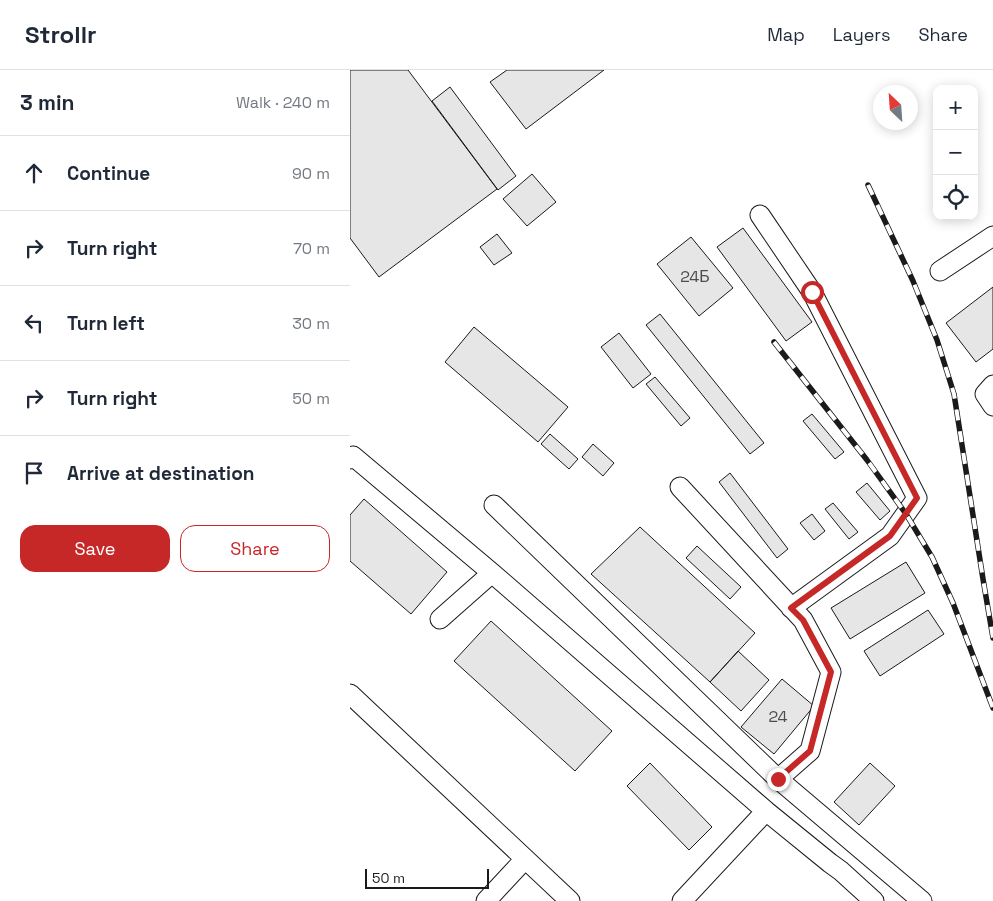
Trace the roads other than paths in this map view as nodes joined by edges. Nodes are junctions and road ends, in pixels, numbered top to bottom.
1 (760, 215) dead end
2 (993, 236) edge
3 (940, 271) dead end
4 (993, 385) edge
5 (993, 406) edge
6 (350, 459) edge
7 (680, 487) dead end
8 (494, 505) dead end
9 (492, 573) junction
10 (791, 608) junction
11 (440, 618) dead end
12 (350, 694) edge
13 (778, 779) junction
14 (766, 811) junction
15 (526, 859) junction
16 (486, 901) edge
17 (570, 901) edge
18 (682, 901) edge
19 (874, 901) edge
20 (922, 901) edge

1 - 10 street
2 - 3 street
4 - 5 street
6 - 9 street
7 - 10 street
8 - 13 street
9 - 11 street
9 - 14 street
10 - 13 street
12 - 15 street
13 - 20 street
14 - 18 street
14 - 19 street
15 - 16 street
15 - 17 street

